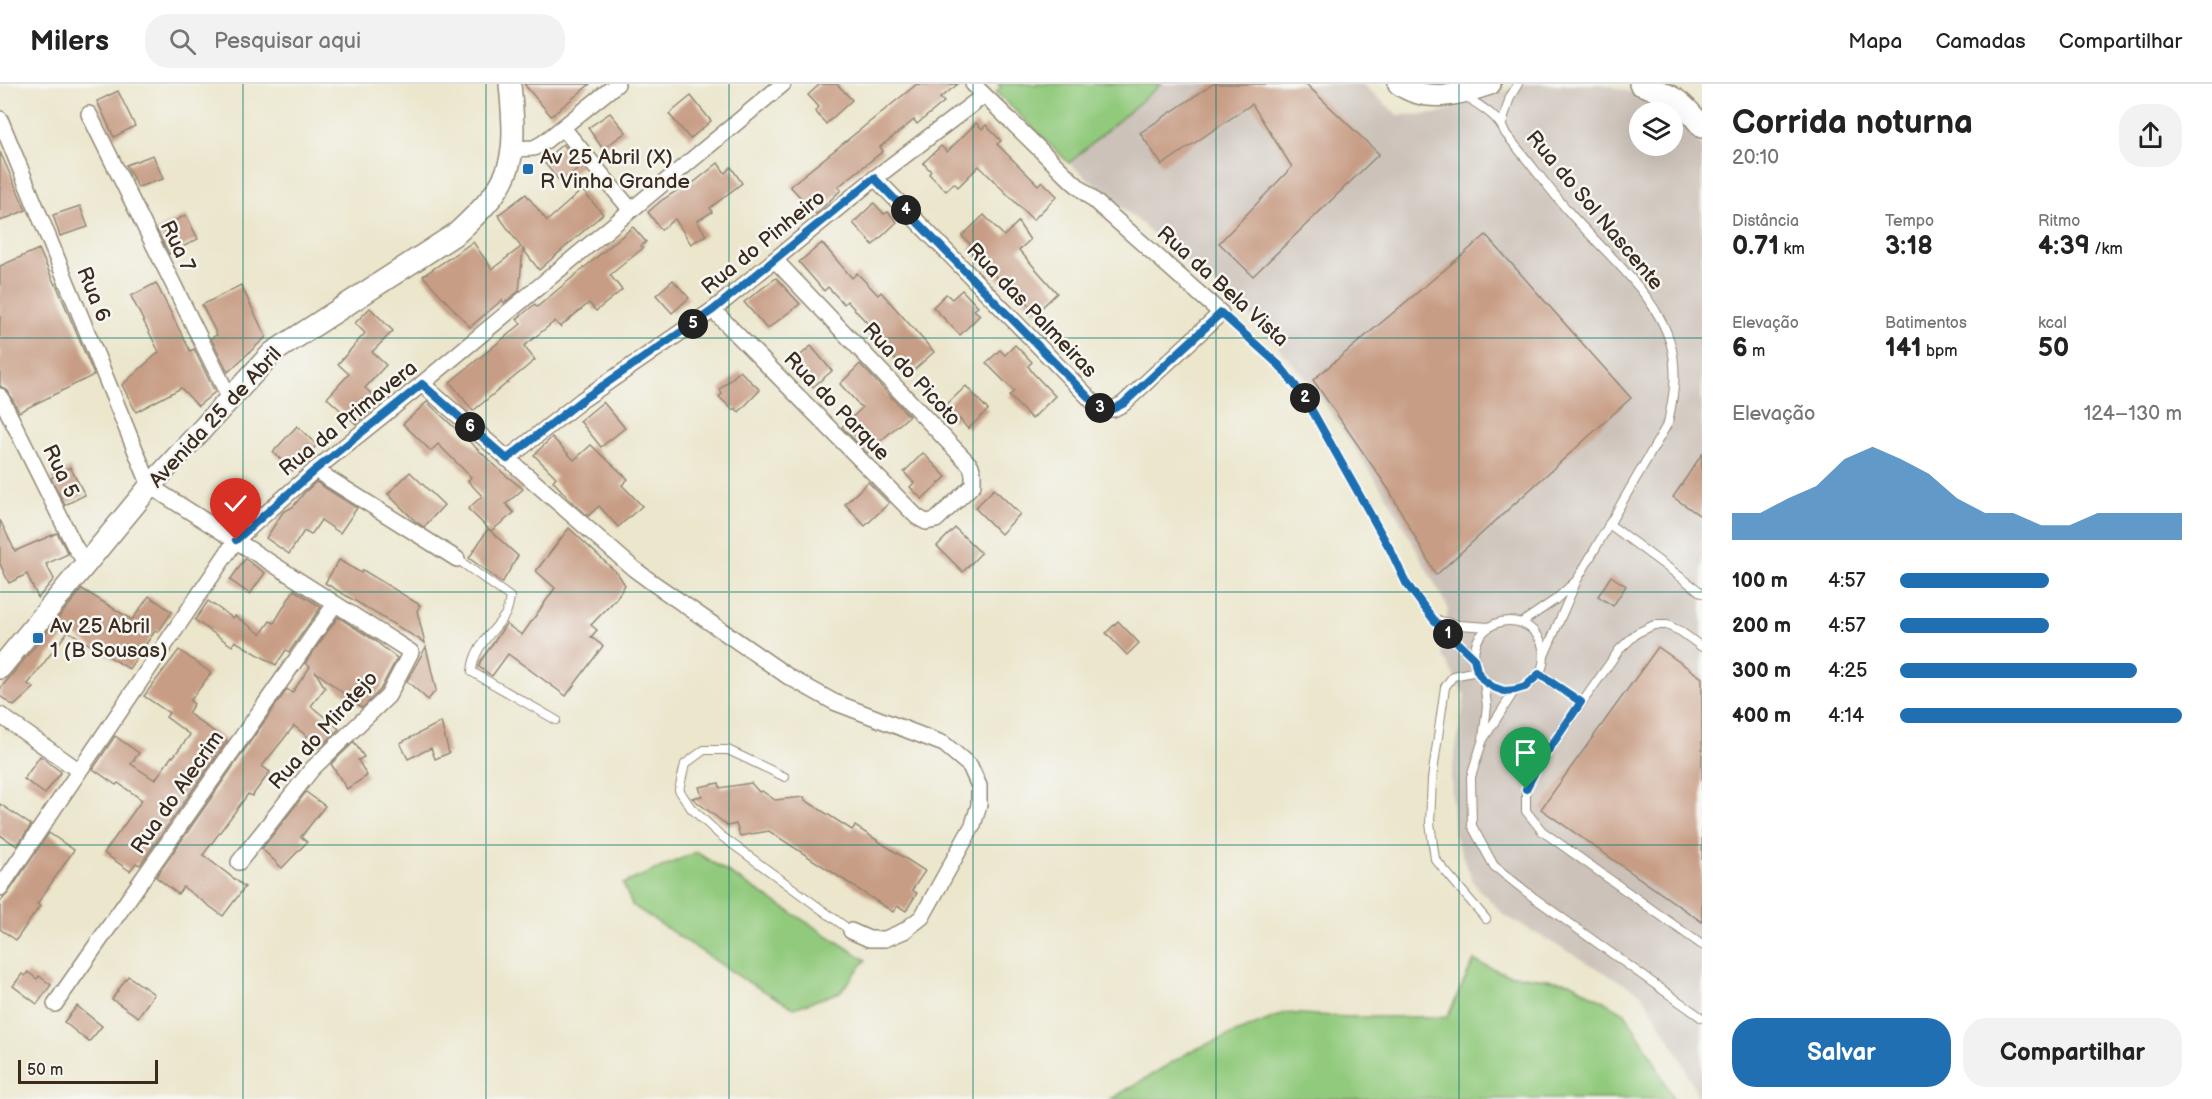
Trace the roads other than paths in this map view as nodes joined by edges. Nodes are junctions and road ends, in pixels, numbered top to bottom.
1 (510, 84) edge
2 (617, 84) edge
3 (783, 84) edge
4 (1399, 84) edge
5 (1490, 84) edge
6 (1518, 84) edge
7 (1640, 84) edge
8 (978, 90) edge
9 (1462, 94) junction
10 (89, 114) dead end
11 (0, 119) edge
12 (1502, 124) junction
13 (1702, 127) edge
14 (563, 128) junction
15 (513, 149) junction
16 (874, 178) junction
17 (631, 210) junction
18 (775, 260) junction
19 (713, 310) junction
20 (1221, 313) junction
21 (422, 384) junction
22 (0, 396) edge
23 (230, 397) junction
24 (507, 459) junction
25 (315, 470) junction
26 (150, 486) junction
27 (936, 520) joint
28 (1609, 524) junction
29 (236, 540) junction
30 (457, 560) joint
31 (86, 563) junction
32 (1577, 580) junction
33 (1702, 593) edge
34 (335, 604) junction
35 (1434, 620) junction
36 (1521, 623) junction
37 (1489, 627) junction
38 (1702, 646) edge
39 (1544, 656) junction
40 (1474, 658) junction
41 (0, 668) edge
42 (1477, 671) junction
43 (1539, 674) junction
44 (1484, 681) junction
45 (1515, 690) junction
46 (1581, 702) junction
47 (0, 715) edge
48 (556, 720) dead end
49 (1483, 739) junction
50 (78, 770) junction
51 (785, 777) dead end
52 (239, 862) dead end
53 (0, 888) edge
54 (1486, 920) dead end
55 (850, 931) joint
56 (1702, 945) edge
57 (55, 1004) dead end
58 (1702, 1018) edge

1 - 15 street, Avenida 25 de Abril
2 - 14 street
3 - 17 street, Rua da Primavera
4 - 9 street
5 - 9 street
6 - 12 lane, Rua do Sol Nascente
7 - 13 street
8 - 16 street, Rua do Pinheiro
8 - 20 street, Rua da Bela Vista
9 - 12 lane, Rua do Sol Nascente
10 - 23 street, Rua 7
11 - 26 street, Rua 6
12 - 28 lane, Rua do Sol Nascente
14 - 15 street
14 - 17 street
15 - 23 street, Avenida 25 de Abril
16 - 18 street, Rua do Pinheiro
16 - 20 street, Rua das Palmeiras
17 - 21 street, Rua da Primavera
18 - 19 street, Rua do Pinheiro
18 - 27 street, Rua do Picoto
19 - 24 street, Rua do Pinheiro
19 - 27 street, Rua do Parque
20 - 35 lane, Rua da Bela Vista
21 - 24 street
21 - 25 street, Rua da Primavera
22 - 31 street, Rua 5
23 - 26 street, Avenida 25 de Abril
24 - 55 street
25 - 29 street, Rua da Primavera
25 - 30 street
26 - 29 street
26 - 31 street, Avenida 25 de Abril
28 - 32 lane, Rua do Sol Nascente
28 - 33 lane
29 - 34 street
29 - 50 street, Rua da Primavera
30 - 48 lane
31 - 41 street, Avenida 25 de Abril
32 - 36 lane
32 - 39 lane
34 - 52 street, Rua do Miratejo
34 - 57 street, Rua do Alecrim
35 - 37 lane
35 - 40 lane, Rua da Bela Vista
36 - 37 lane
36 - 39 lane
37 - 40 lane
38 - 46 lane
39 - 43 lane
40 - 42 lane
42 - 44 lane
42 - 54 lane
43 - 45 lane
43 - 46 lane
44 - 45 lane
44 - 49 lane
45 - 49 lane
46 - 56 lane
47 - 50 street
49 - 58 lane
50 - 53 street, Rua da Primavera
51 - 55 lane

